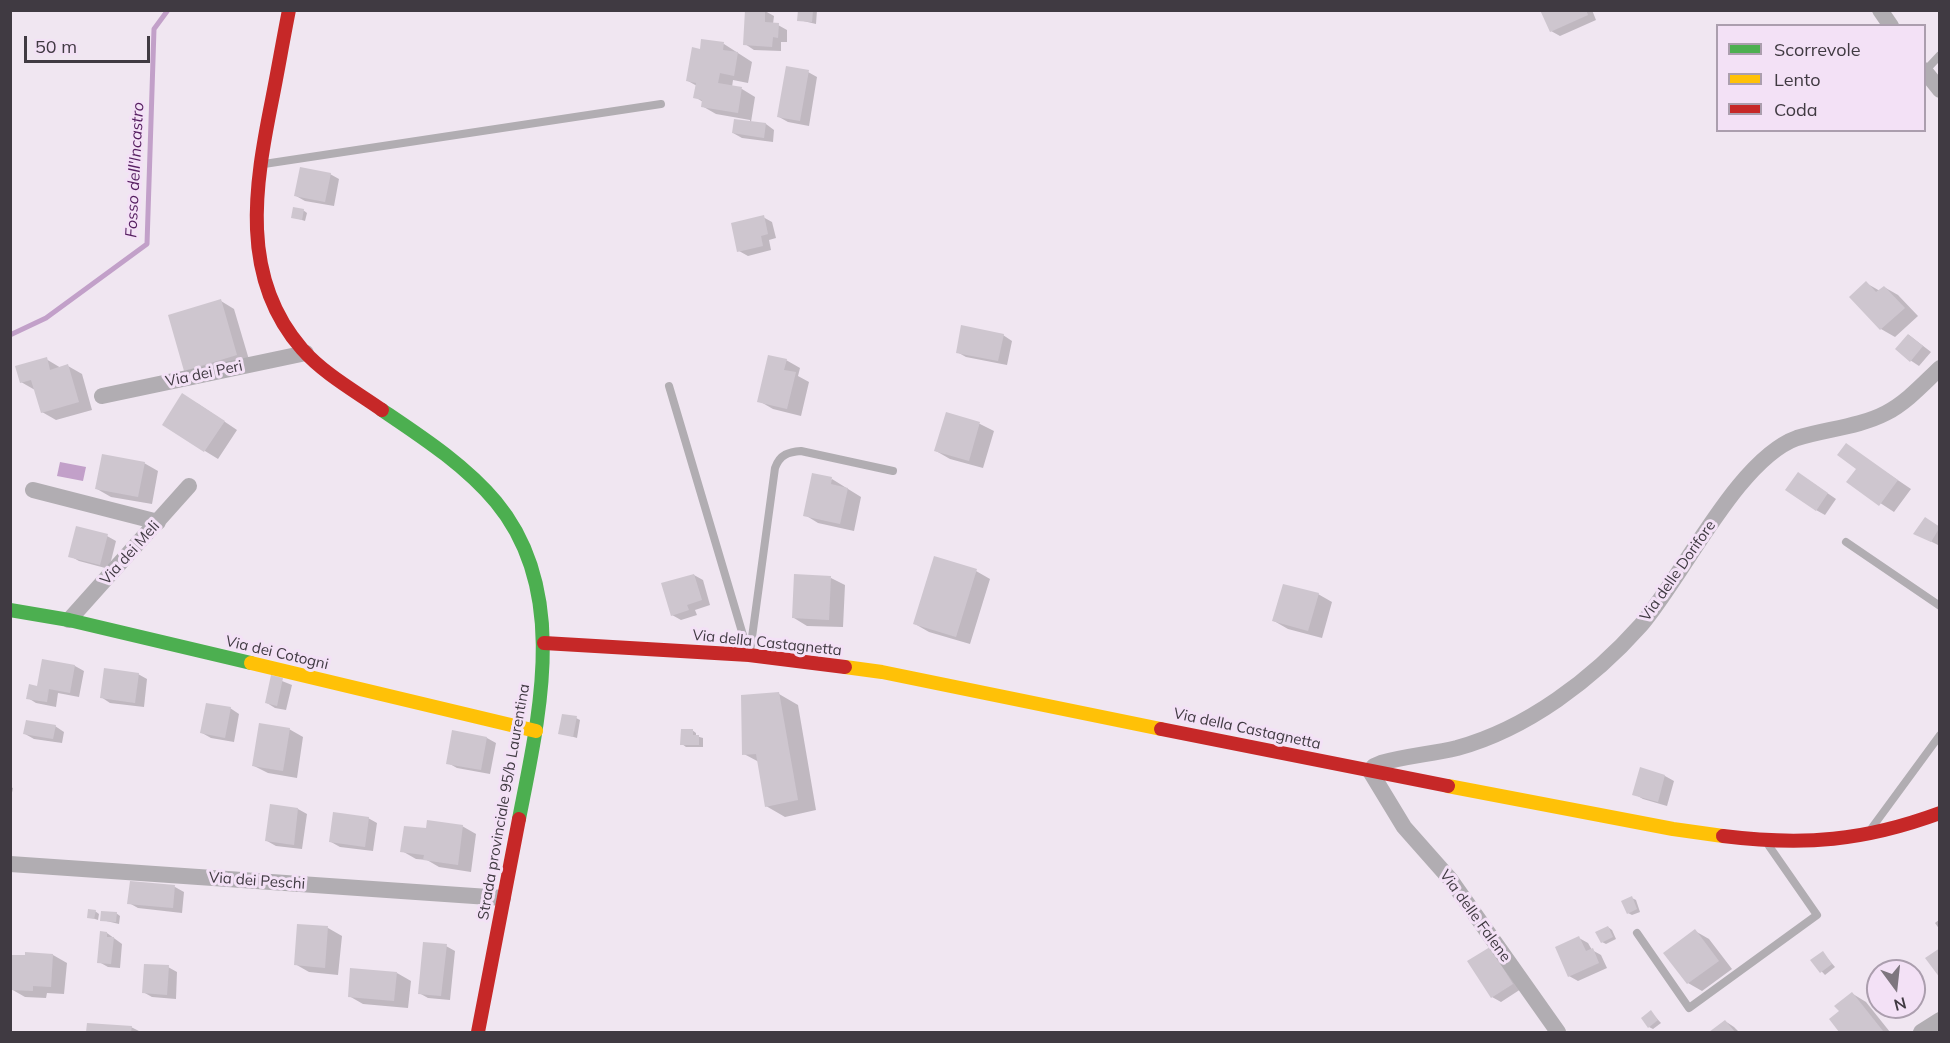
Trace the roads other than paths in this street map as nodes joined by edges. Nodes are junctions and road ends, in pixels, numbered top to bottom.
1 (289, 10) edge
2 (1880, 10) edge
3 (1890, 24) edge
4 (1940, 55) edge
5 (1926, 70) edge
6 (1926, 72) edge
7 (1940, 90) edge
8 (661, 104) dead end
9 (261, 165) junction
10 (306, 353) junction
11 (1940, 368) edge
12 (669, 386) dead end
13 (102, 396) dead end
14 (893, 471) dead end
15 (189, 486) dead end
16 (33, 490) dead end
17 (158, 522) junction
18 (1845, 542) dead end
19 (1940, 606) edge
20 (10, 610) edge
21 (69, 620) junction
22 (544, 643) junction
23 (749, 655) junction
24 (536, 731) junction
25 (1940, 735) edge
26 (1370, 771) junction
27 (1940, 813) edge
28 (1865, 836) junction
29 (1766, 840) junction
30 (10, 864) edge
31 (503, 898) junction
32 (1637, 933) dead end
33 (1940, 1020) edge
34 (478, 1032) edge
35 (1558, 1032) edge
36 (1921, 1032) edge

1 - 9 street, Strada provinciale 95/b Laurentina
2 - 3 street
4 - 5 lane
6 - 7 street
8 - 9 lane
9 - 10 street, Strada provinciale 95/b Laurentina
10 - 13 street, Via dei Peri
10 - 22 street, Strada provinciale 95/b Laurentina
11 - 26 street, Via delle Dorifore
12 - 23 lane
14 - 23 lane
15 - 17 street, Via dei Meli
16 - 17 street
17 - 21 street, Via dei Meli
18 - 19 lane
20 - 21 street, Via dei Cotogni
21 - 24 street, Via dei Cotogni
22 - 23 street, Via della Castagnetta
22 - 24 street, Strada provinciale 95/b Laurentina
23 - 26 street, Via della Castagnetta
24 - 31 street, Strada provinciale 95/b Laurentina
25 - 28 lane
26 - 29 street, Via della Castagnetta
26 - 35 street, Via delle Falene
27 - 28 street, Via della Castagnetta
28 - 29 street, Via della Castagnetta
29 - 32 lane
30 - 31 street, Via dei Peschi
31 - 34 street, Strada provinciale 95/b Laurentina
33 - 36 street

